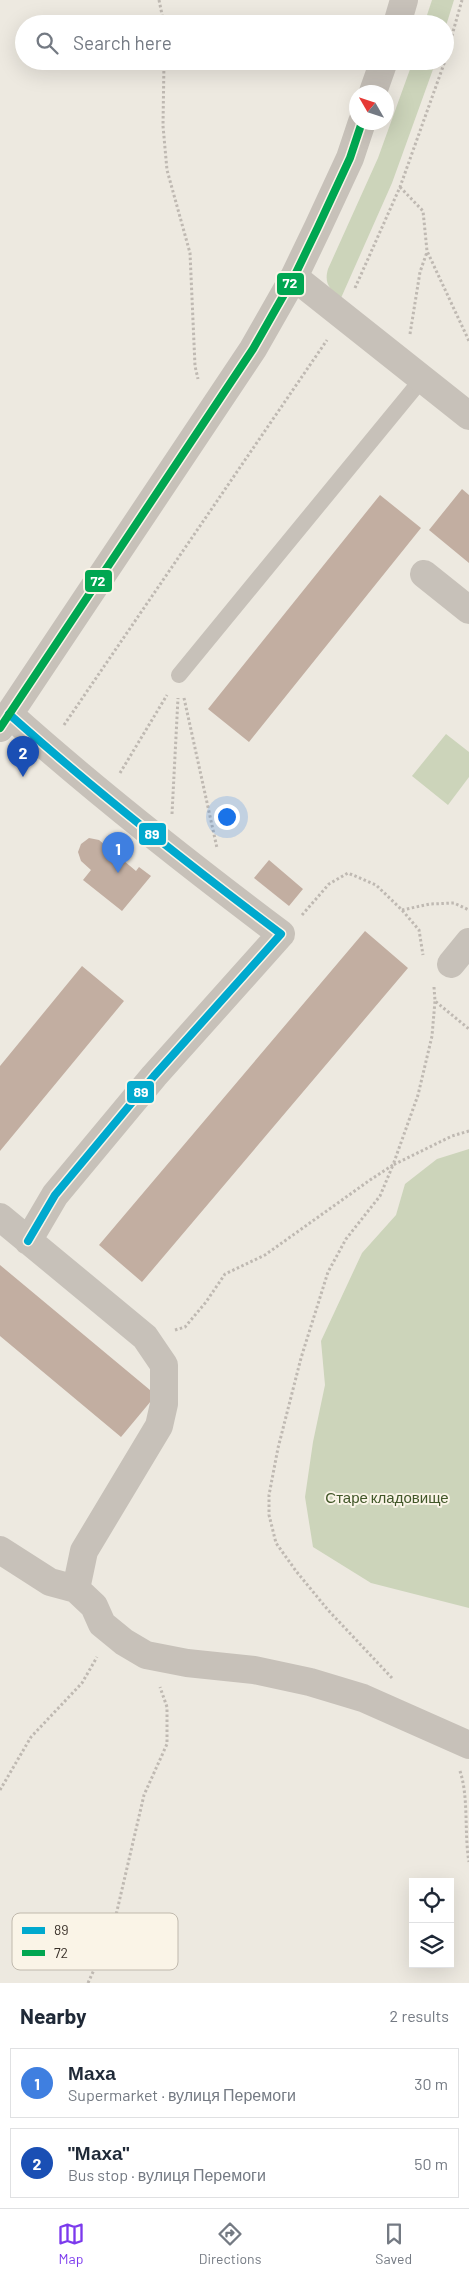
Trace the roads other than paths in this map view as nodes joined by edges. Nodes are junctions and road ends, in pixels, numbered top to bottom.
1 (404, 0) edge
2 (400, 15) edge
3 (381, 70) edge
4 (375, 85) edge
5 (359, 130) edge
6 (294, 276) junction
7 (414, 372) junction
8 (469, 416) edge
9 (424, 574) dead end
10 (469, 610) edge
11 (180, 675) road end
12 (4, 721) edge
13 (469, 942) edge
14 (442, 971) road end
15 (0, 1217) edge
16 (28, 1241) junction
17 (0, 1550) edge
18 (76, 1589) junction
19 (463, 1754) edge

1 - 2 street
3 - 4 street
5 - 6 street
6 - 7 street
6 - 12 street
7 - 8 street
7 - 11 lane
9 - 10 street
12 - 16 street
13 - 14 street
15 - 16 street
16 - 18 street
17 - 18 street
18 - 19 street

